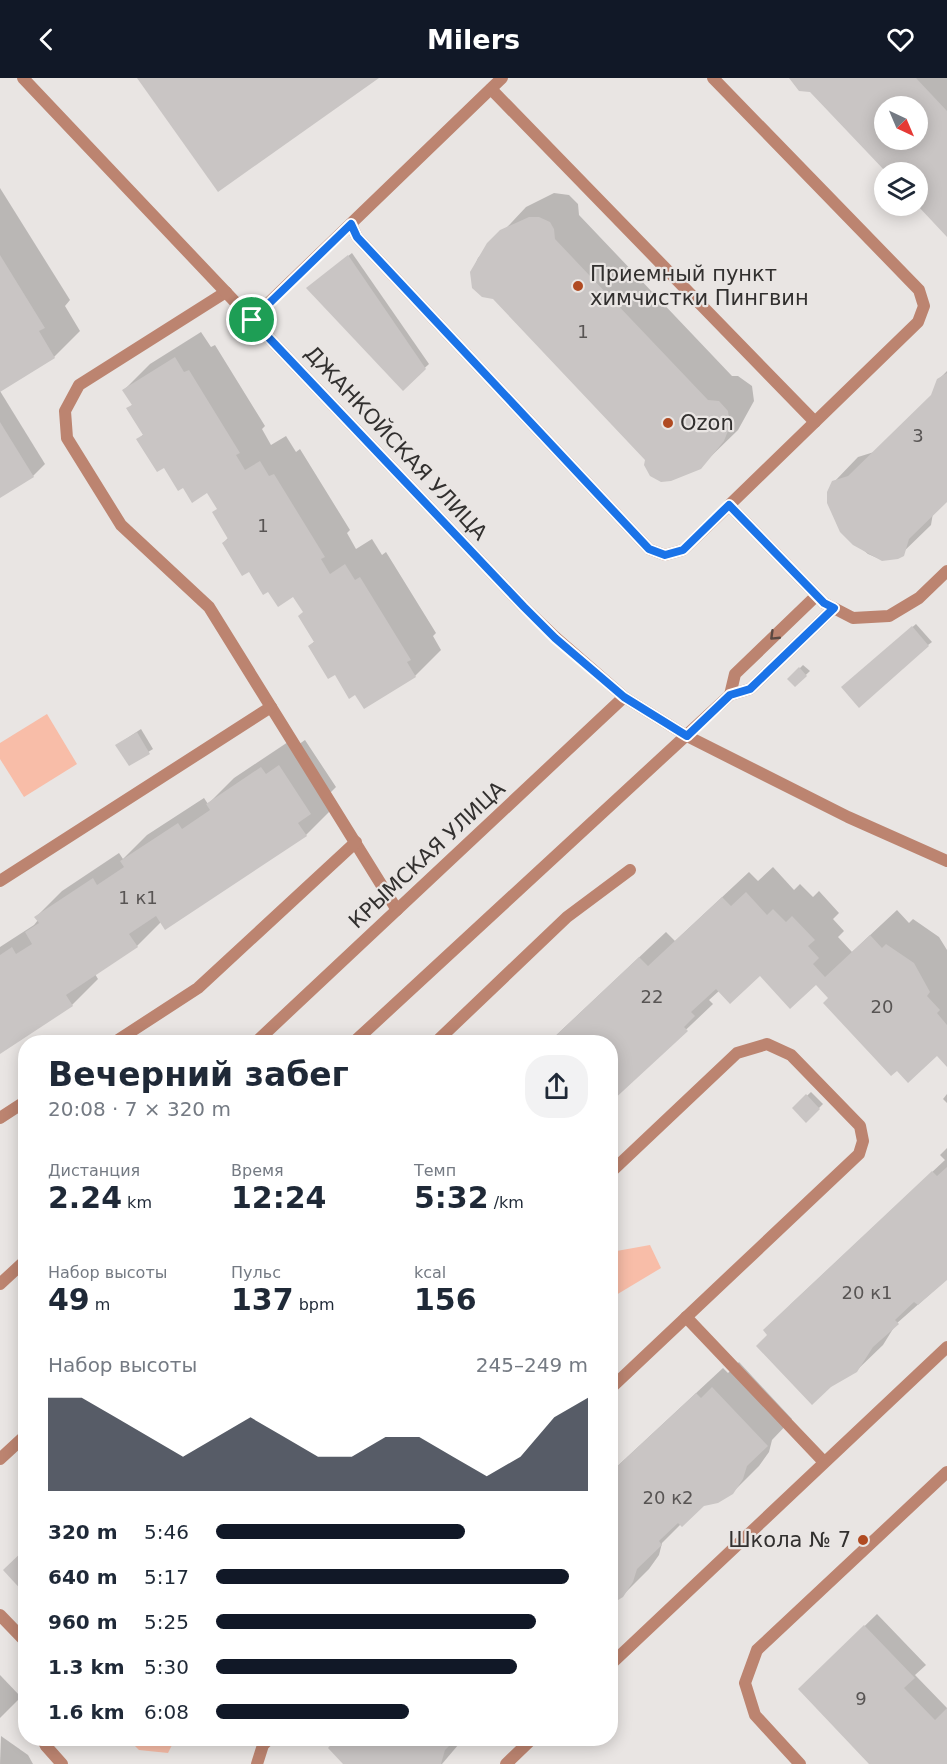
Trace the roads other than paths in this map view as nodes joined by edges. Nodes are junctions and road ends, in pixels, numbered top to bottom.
1 (23, 78) edge
2 (502, 78) edge
3 (713, 78) edge
4 (491, 89) junction
5 (351, 224) junction
6 (226, 292) junction
7 (252, 320) junction
8 (815, 422) junction
9 (729, 505) junction
10 (947, 571) edge
11 (816, 596) junction
12 (834, 608) junction
13 (730, 695) junction
14 (624, 697) junction
15 (271, 707) junction
16 (687, 736) junction
17 (356, 842) junction
18 (947, 861) edge
19 (630, 870) dead end
20 (0, 881) edge
21 (397, 909) junction
22 (126, 1035) edge
23 (263, 1035) edge
24 (361, 1035) edge
25 (443, 1035) edge
26 (18, 1106) edge
27 (0, 1118) edge
28 (618, 1165) edge
29 (18, 1267) edge
30 (0, 1284) edge
31 (686, 1317) junction
32 (947, 1347) edge
33 (618, 1381) edge
34 (18, 1442) edge
35 (0, 1459) edge
36 (824, 1462) junction
37 (947, 1472) edge
38 (0, 1615) edge
39 (18, 1634) edge
40 (618, 1657) edge
41 (46, 1746) edge
42 (263, 1746) edge
43 (525, 1746) edge
44 (62, 1764) edge
45 (257, 1764) edge
46 (506, 1764) edge
47 (800, 1764) edge

1 - 6 street, ДЖАНКОЙСКАЯ УЛИЦА
2 - 4 street
3 - 8 street
4 - 5 street
4 - 8 street
5 - 7 street
5 - 9 street
6 - 7 street, ДЖАНКОЙСКАЯ УЛИЦА
6 - 15 street
7 - 14 street, ДЖАНКОЙСКАЯ УЛИЦА
8 - 9 street
9 - 11 street
10 - 12 street
11 - 12 street
11 -> 13 street
12 - 13 street
13 - 16 street
14 - 16 street, ДЖАНКОЙСКАЯ УЛИЦА
14 - 21 street, КРЫМСКАЯ УЛИЦА
15 - 17 street
15 - 20 street
16 - 18 street, ДЖАНКОЙСКАЯ УЛИЦА
16 - 24 street
17 - 21 street
17 - 22 street
19 - 25 street
21 - 23 street, КРЫМСКАЯ УЛИЦА
26 - 27 street
28 - 31 street
29 - 30 street
31 - 33 street
31 - 36 street
32 - 36 street
34 - 35 street
36 - 40 street
37 - 47 street
38 - 39 street
41 - 44 street
42 - 45 street
43 - 46 street

